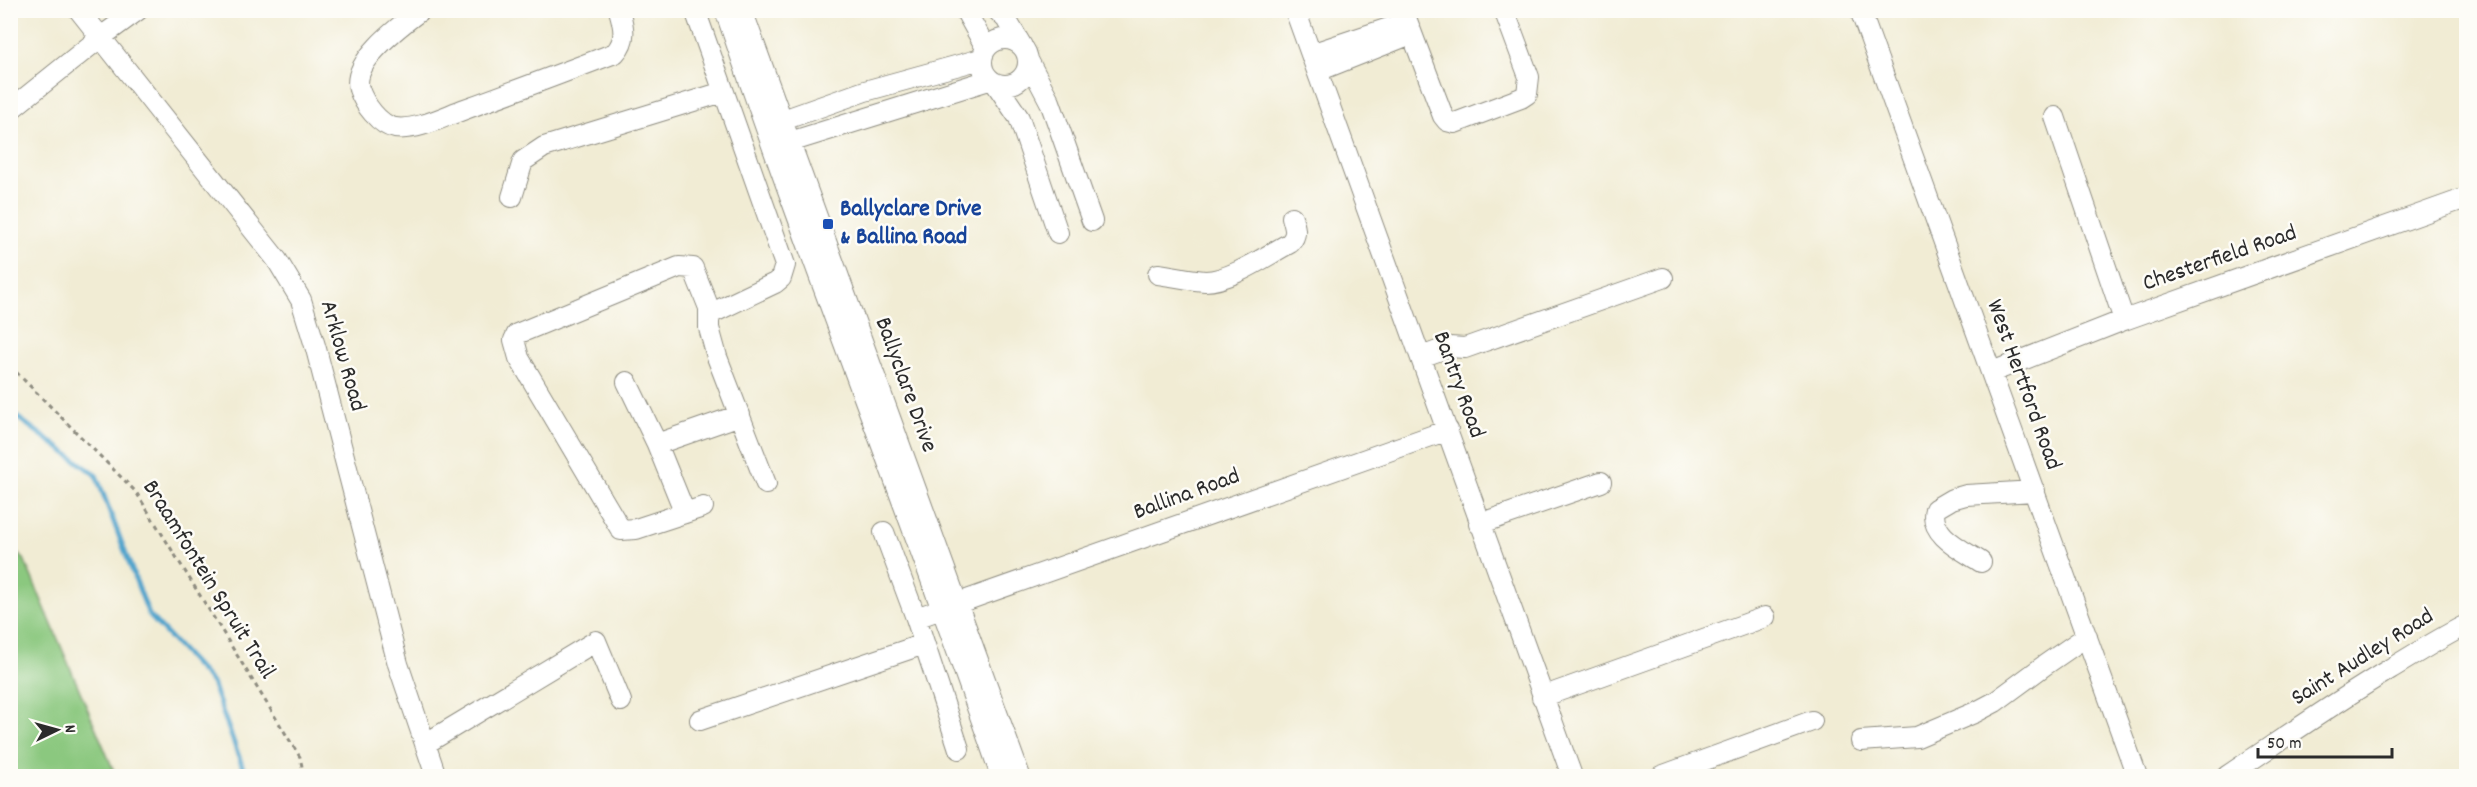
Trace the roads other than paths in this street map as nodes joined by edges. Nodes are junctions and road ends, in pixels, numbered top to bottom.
1 (79, 10) edge
2 (138, 10) edge
3 (421, 10) edge
4 (619, 10) edge
5 (694, 10) edge
6 (725, 10) edge
7 (742, 10) edge
8 (965, 10) edge
9 (997, 10) edge
10 (1295, 10) edge
11 (1504, 10) edge
12 (1860, 10) edge
13 (1407, 22) edge
14 (100, 37) junction
15 (983, 53) junction
16 (1025, 53) junction
17 (1315, 62) junction
18 (992, 82) junction
19 (723, 92) junction
20 (10, 110) edge
21 (2055, 117) dead end
22 (773, 123) junction
23 (739, 138) junction
24 (780, 145) junction
25 (746, 160) junction
26 (512, 197) dead end
27 (2466, 198) edge
28 (1292, 217) dead end
29 (1092, 221) dead end
30 (1058, 233) dead end
31 (1158, 274) dead end
32 (1663, 278) dead end
33 (710, 314) junction
34 (2124, 320) junction
35 (1424, 364) junction
36 (1992, 372) junction
37 (627, 382) dead end
38 (740, 415) junction
39 (1448, 430) junction
40 (657, 444) junction
41 (1601, 482) dead end
42 (765, 484) dead end
43 (2035, 491) junction
44 (1479, 524) junction
45 (884, 532) dead end
46 (1981, 562) dead end
47 (950, 606) junction
48 (1765, 616) dead end
49 (916, 618) junction
50 (2466, 625) edge
51 (2087, 636) junction
52 (924, 644) junction
53 (1542, 697) junction
54 (621, 701) dead end
55 (700, 720) dead end
56 (1812, 721) dead end
57 (1861, 741) dead end
58 (425, 744) junction
59 (959, 749) dead end
60 (436, 777) edge
61 (1001, 777) edge
62 (1020, 777) edge
63 (1572, 777) edge
64 (1662, 777) edge
65 (2138, 777) edge
66 (2227, 777) edge

1 - 14 street, Arklow Road
2 - 14 street
3 - 4 street
5 - 19 street
6 - 22 street, Ballyclare Drive
7 - 22 street, Ballyclare Drive
8 - 15 street
9 - 16 street
10 - 17 street, Bantry Road
11 - 13 street
12 - 36 street, West Hertford Road
13 - 17 street
14 - 20 street
14 - 58 street, Arklow Road
15 - 16 street
15 - 18 street
15 - 22 street
16 - 18 street
16 - 29 street
17 - 35 street, Bantry Road
18 - 24 street
18 - 30 street
19 - 23 street
19 - 26 street
21 - 34 street
22 - 23 street
22 - 24 street, Ballyclare Drive
23 - 25 street
24 - 25 street
24 - 47 street, Ballyclare Drive
25 - 33 street
27 - 34 street, Chesterfield Road
28 - 31 street
32 - 35 street
33 - 38 street
33 - 40 street
34 - 36 street, Chesterfield Road
35 - 39 street, Bantry Road
36 - 43 street, West Hertford Road
37 - 40 street
38 - 40 street
38 - 42 street
39 - 44 street, Bantry Road
39 - 47 street, Ballina Road
41 - 44 street
43 - 46 street
43 - 51 street, West Hertford Road
44 - 53 street, Bantry Road
45 - 49 street
47 - 49 street, Ballina Road
47 - 61 street, Ballyclare Drive
47 - 62 street, Ballyclare Drive
48 - 53 street
49 - 52 street
50 - 66 street, Saint Audley Road
51 - 57 street
51 - 65 street, West Hertford Road
52 - 55 street
52 - 59 street
53 - 63 street, Bantry Road
54 - 58 street
56 - 64 street
58 - 60 street, Arklow Road

